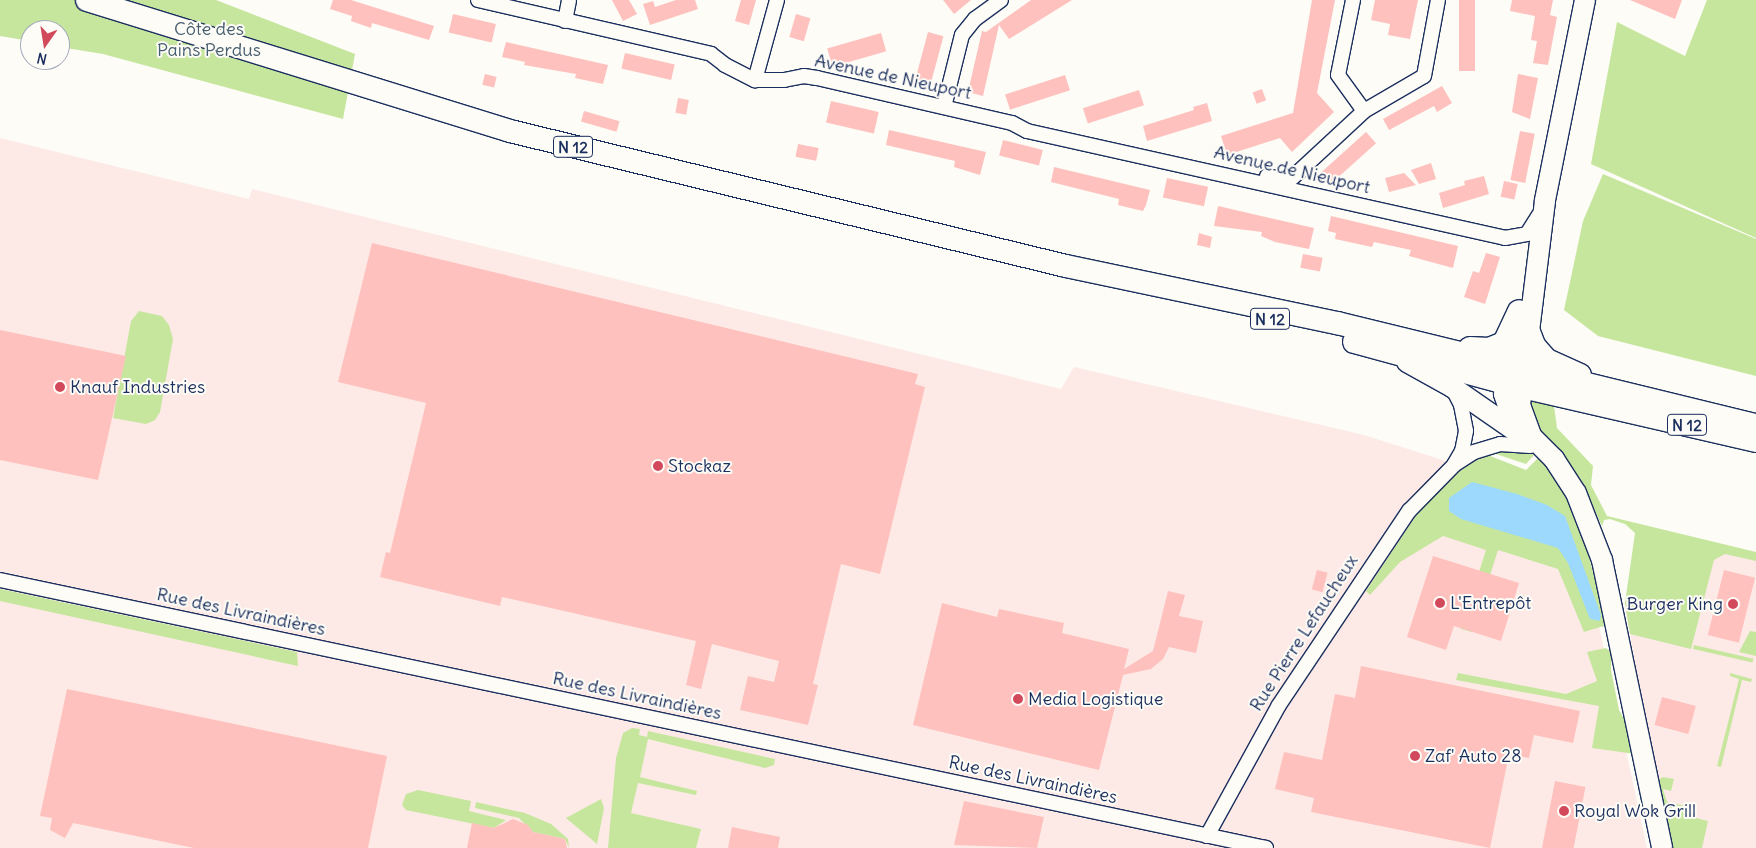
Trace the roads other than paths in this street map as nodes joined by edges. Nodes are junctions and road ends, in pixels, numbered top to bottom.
1 (87, 0) edge
2 (478, 0) edge
3 (569, 0) edge
4 (777, 0) edge
5 (1001, 0) edge
6 (1353, 0) edge
7 (1438, 0) edge
8 (1585, 0) edge
9 (565, 21) junction
10 (755, 80) junction
11 (944, 107) junction
12 (1364, 111) junction
13 (1012, 123) junction
14 (1299, 172) junction
15 (1283, 187) junction
16 (1545, 201) junction
17 (1161, 285) junction
18 (1524, 318) junction
19 (1337, 323) junction
20 (1380, 349) junction
21 (1515, 375) junction
22 (1452, 387) junction
23 (1698, 410) junction
24 (1756, 425) edge
25 (1525, 440) junction
26 (1756, 441) edge
27 (1454, 465) junction
28 (1563, 472) junction
29 (0, 580) edge
30 (1207, 836) junction
31 (1266, 848) edge
32 (1662, 848) edge

1 - 17 main road, N 12
2 - 9 street, Avenue de Nieuport
3 - 9 street
4 - 10 street
5 - 11 street
6 - 12 street
7 - 12 street
8 - 16 main road
9 - 10 street, Avenue de Nieuport
10 - 11 street, Avenue de Nieuport
11 - 13 street, Avenue de Nieuport
12 - 14 street
13 - 14 street, Avenue de Nieuport
13 - 15 street, Avenue de Nieuport
14 - 15 street
15 - 16 street, Avenue de Nieuport
16 - 18 main road
17 - 19 main road, N 12
17 - 20 main road, N 12
18 - 19 main road
18 - 21 main road
18 - 23 main road
19 - 21 main road, N 12
20 - 21 main road, N 12
20 - 22 main road, N 12
21 - 23 main road, N 12
21 - 25 main road
21 - 26 main road, N 12
21 - 28 main road
22 - 25 main road, N 12
22 - 27 street
23 - 24 main road, N 12
25 - 27 street
25 - 28 main road
27 - 30 street, Rue Pierre Lefaucheux
28 - 32 main road
29 - 30 street, Rue des Livraindières
30 - 31 street, Rue des Livraindières

